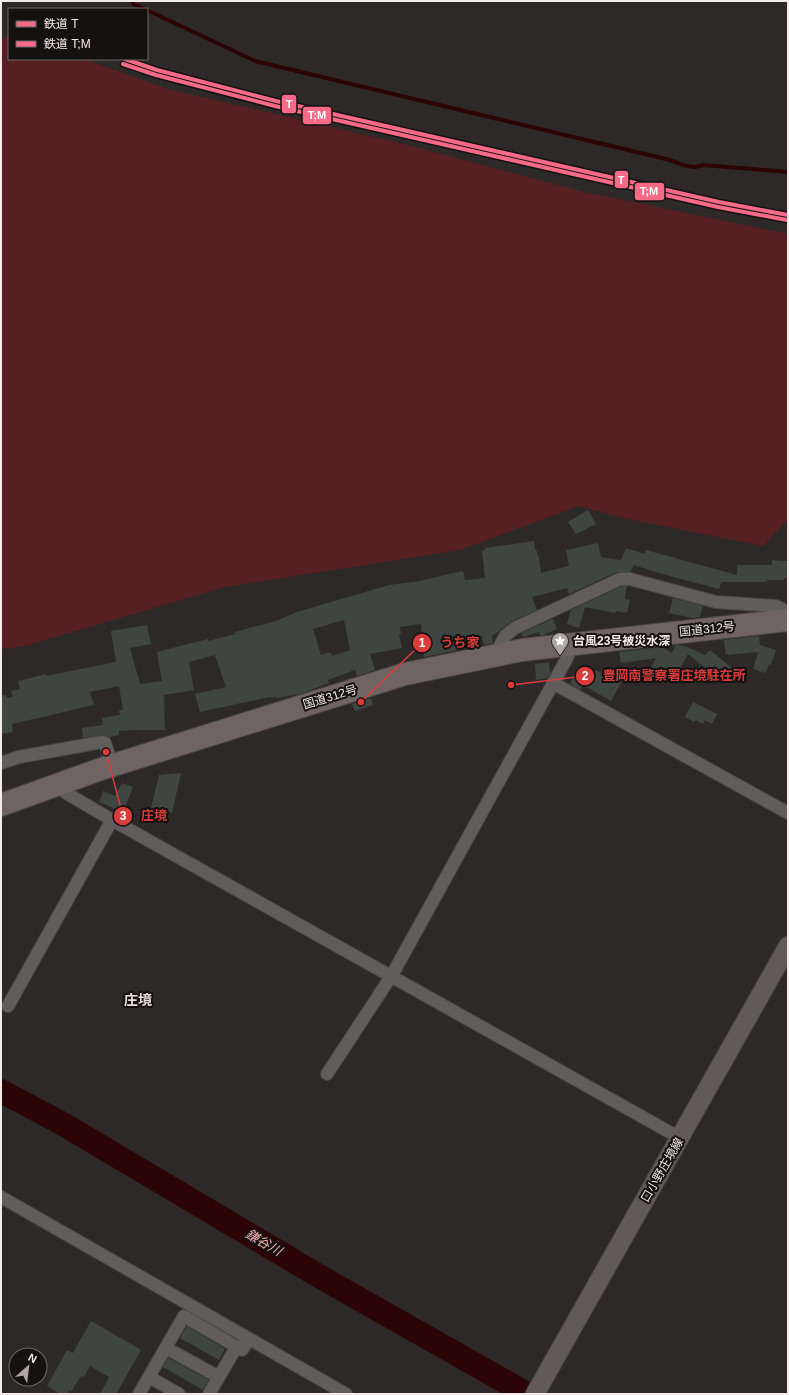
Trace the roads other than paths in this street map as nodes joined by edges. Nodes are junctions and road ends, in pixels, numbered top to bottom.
1 (788, 615) edge
2 (788, 620) edge
3 (515, 628) junction
4 (569, 644) junction
5 (522, 650) junction
6 (495, 655) junction
7 (553, 682) junction
8 (1, 763) edge
9 (112, 765) junction
10 (61, 782) junction
11 (1, 805) edge
12 (788, 813) edge
13 (112, 820) junction
14 (788, 946) edge
15 (392, 975) junction
16 (8, 1006) dead end
17 (326, 1074) dead end
18 (680, 1138) junction
19 (1, 1197) edge
20 (249, 1340) junction
21 (237, 1346) junction
22 (166, 1348) junction
23 (219, 1376) junction
24 (149, 1377) junction
25 (139, 1394) edge
26 (179, 1394) edge
27 (209, 1394) edge
28 (344, 1394) edge
29 (535, 1394) edge

1 - 3 street
2 - 4 highway, 国道312号
3 - 5 street
3 - 6 street
4 - 5 highway, 国道312号
4 - 7 street
5 - 6 highway, 国道312号
6 - 9 highway, 国道312号
7 - 12 street
7 - 15 street
8 - 9 street
9 - 10 highway, 国道312号
10 - 11 highway, 国道312号
10 - 13 street
13 - 15 street
13 - 16 street
14 - 18 main road, 口小野庄境線
15 - 17 street
15 - 18 street
18 - 29 main road, 口小野庄境線
19 - 20 street
20 - 21 street
20 - 28 street
21 - 22 street
21 - 23 street
22 - 23 street
22 - 24 street
23 - 27 street
24 - 25 street
24 - 26 street

